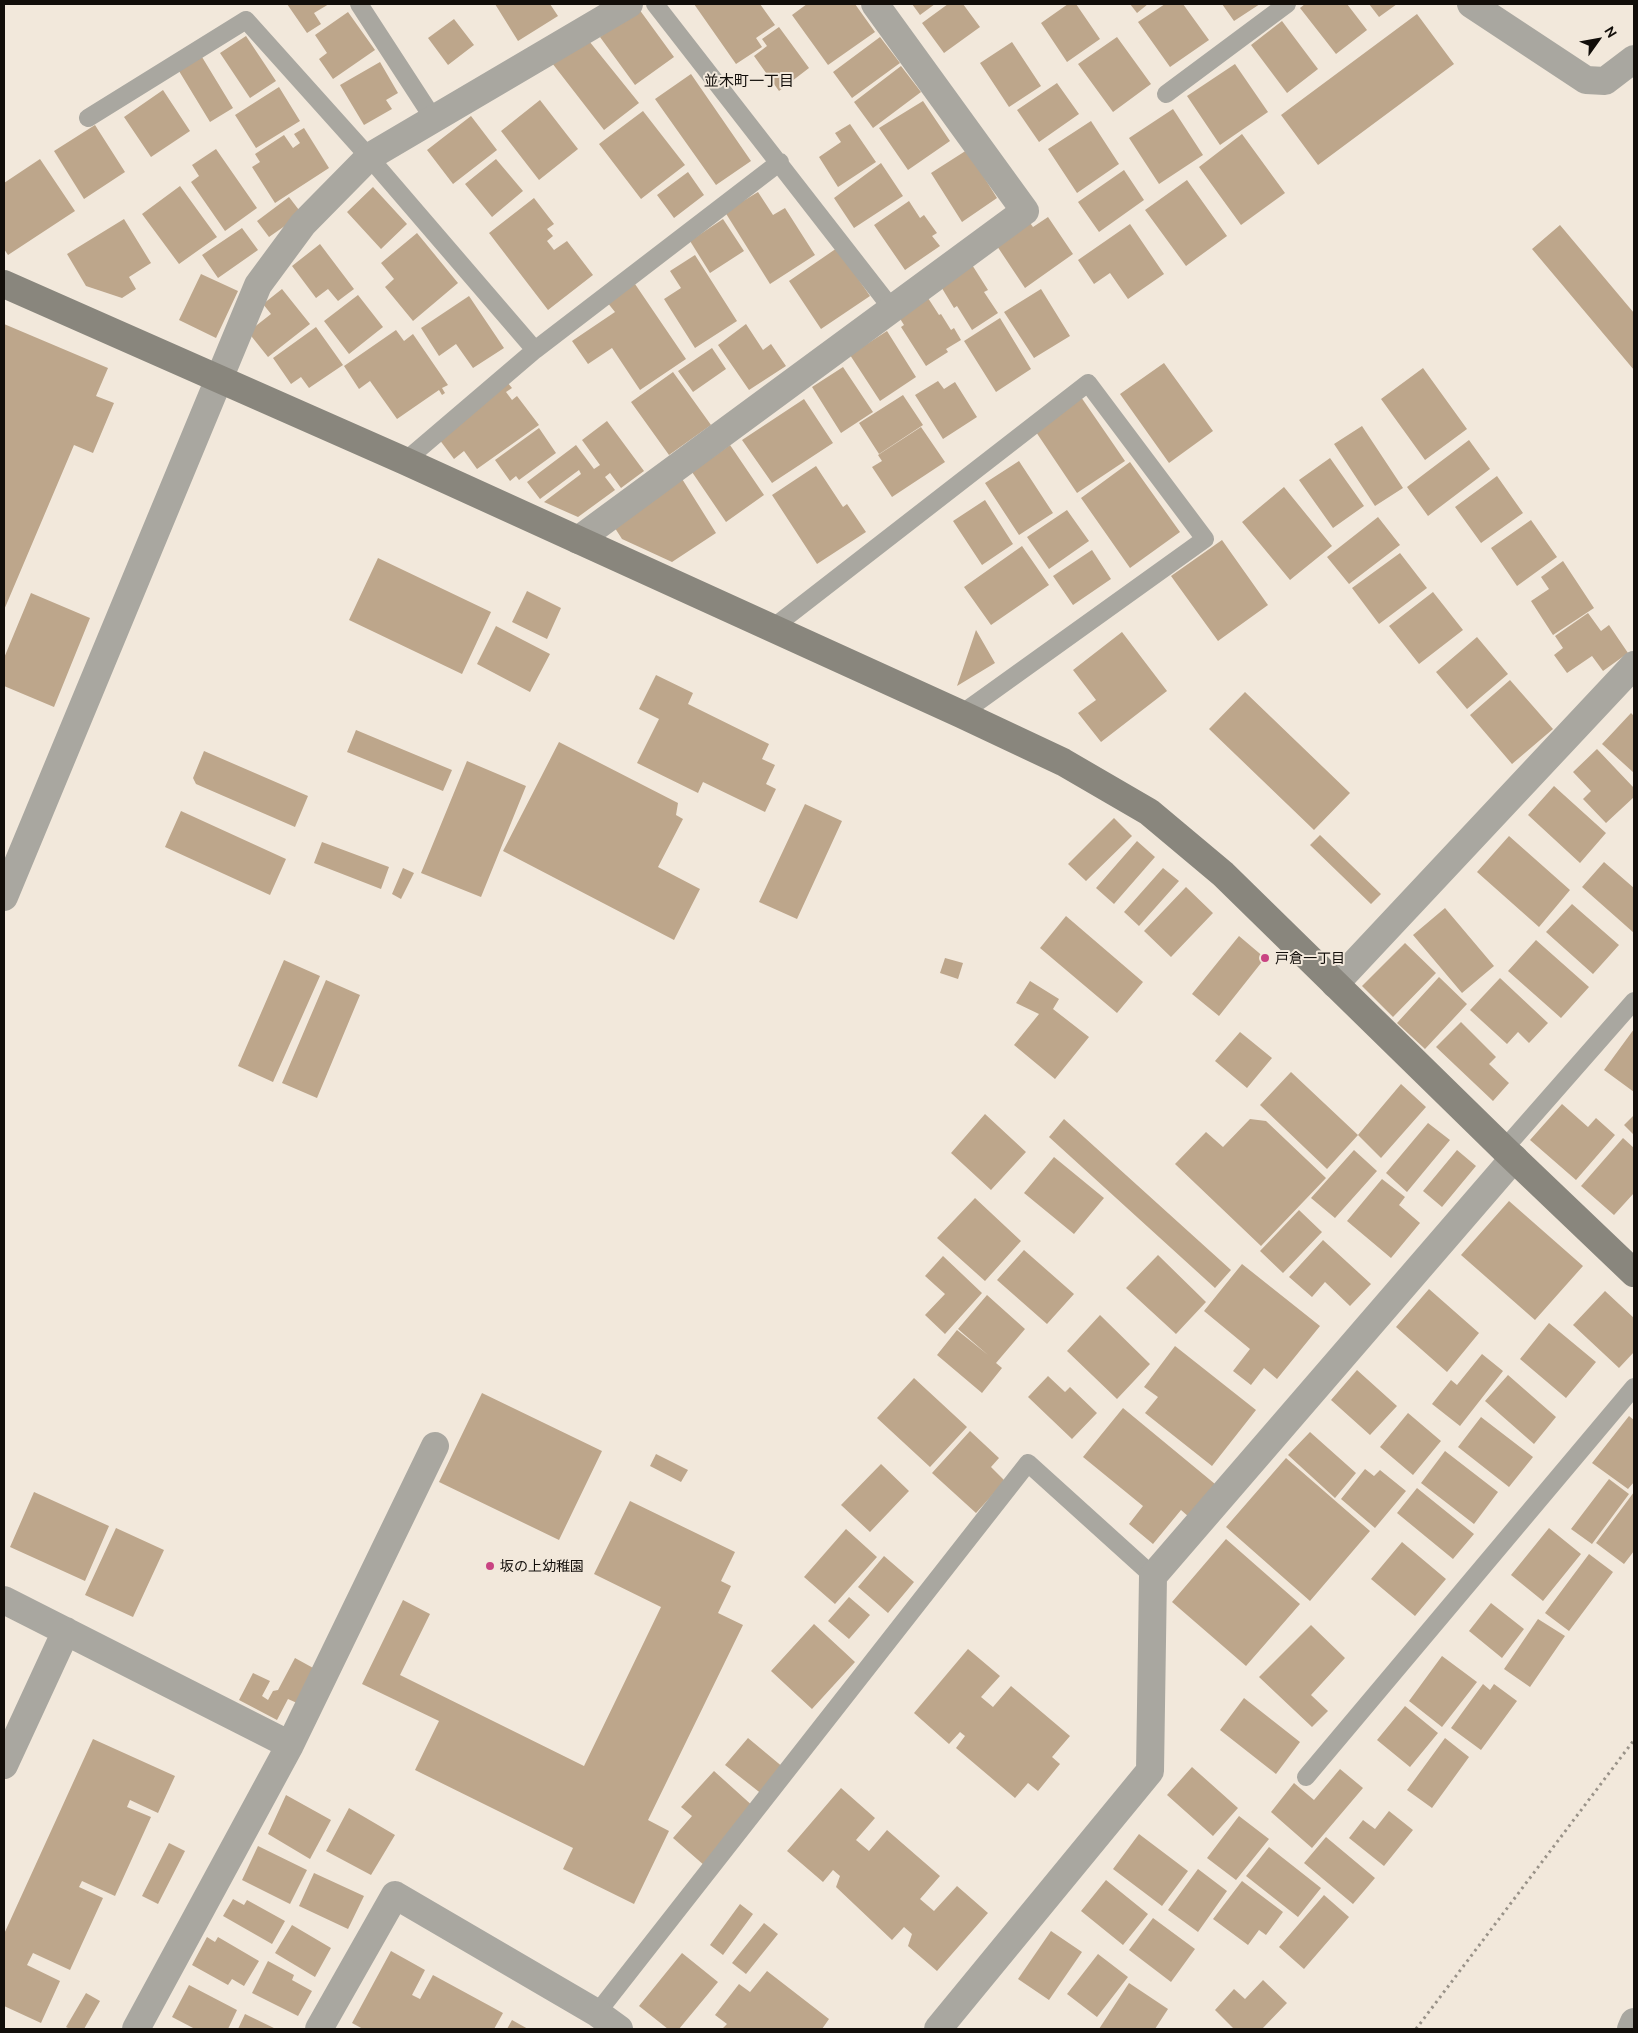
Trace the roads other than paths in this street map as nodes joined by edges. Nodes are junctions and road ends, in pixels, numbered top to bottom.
1 (359, 4) edge
2 (629, 4) edge
3 (655, 4) edge
4 (875, 4) edge
5 (1287, 4) edge
6 (1471, 4) edge
7 (1634, 59) edge
8 (1166, 94) dead end
9 (88, 118) dead end
10 (433, 118) junction
11 (369, 157) junction
12 (780, 162) junction
13 (4, 284) edge
14 (893, 310) junction
15 (536, 350) junction
16 (219, 380) junction
17 (405, 461) junction
18 (578, 540) junction
19 (771, 629) junction
20 (1634, 665) edge
21 (961, 714) junction
22 (4, 897) edge
23 (1335, 984) junction
24 (1634, 1001) edge
25 (1509, 1154) junction
26 (1634, 1273) edge
27 (1634, 1386) edge
28 (434, 1446) dead end
29 (1154, 1576) junction
30 (4, 1600) edge
31 (66, 1631) junction
32 (290, 1745) junction
33 (4, 1765) edge
34 (1306, 1778) dead end
35 (597, 2013) junction
36 (1634, 2022) edge
37 (136, 2029) edge
38 (319, 2029) edge
39 (619, 2029) edge
40 (938, 2029) edge
41 (1631, 2029) edge

1 - 10 lane
2 - 10 street
3 - 12 lane
4 - 14 street
5 - 8 lane
6 - 7 street
9 - 11 lane
10 - 11 street
11 - 15 lane
11 - 16 street
12 - 14 lane
12 - 15 lane
13 - 16 street
14 - 18 street
15 - 17 lane
16 - 17 street
16 - 22 street
17 - 18 street
18 - 19 street
19 - 21 street
19 - 21 lane
20 - 23 street
21 - 23 street
23 - 25 street
24 - 25 lane
25 - 26 street
25 - 29 street
27 - 34 lane
28 - 32 street
29 - 35 lane
29 - 40 street
30 - 31 street
31 - 32 street
31 - 33 street
32 - 37 street
35 - 38 street
35 - 39 street
36 - 41 street

